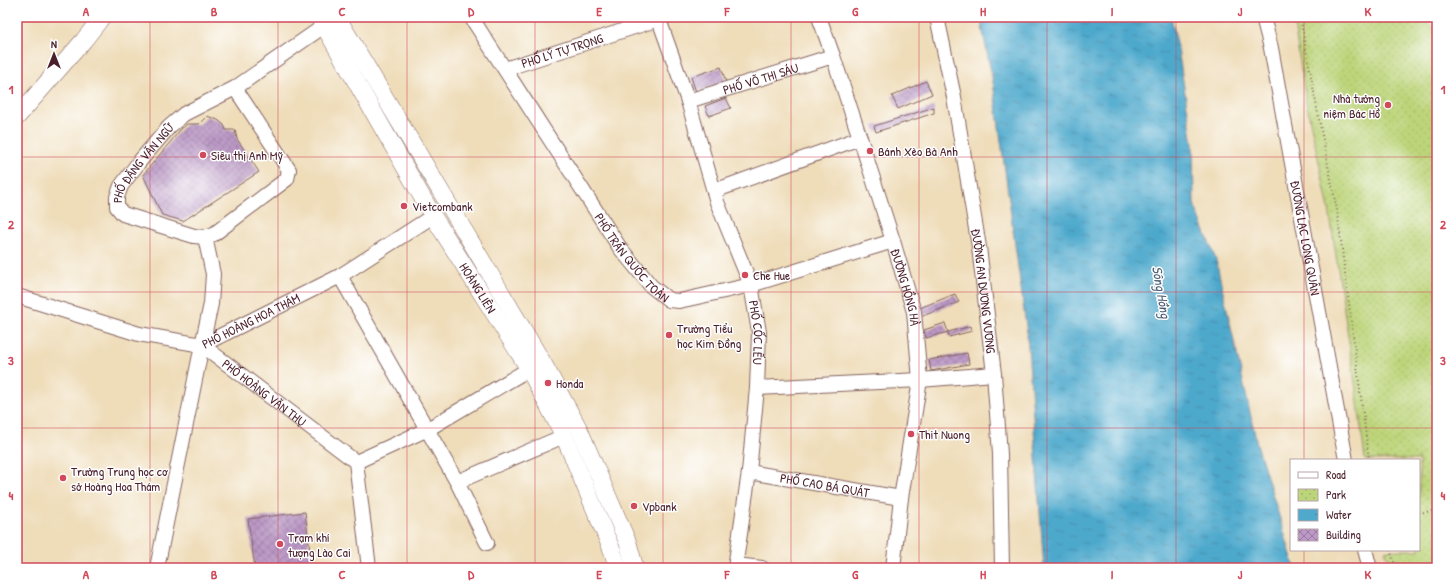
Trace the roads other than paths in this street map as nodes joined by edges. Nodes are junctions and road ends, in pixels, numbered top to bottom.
1 (102, 17) edge
2 (470, 17) edge
3 (819, 17) edge
4 (937, 17) edge
5 (1263, 17) edge
6 (660, 18) edge
7 (329, 19) edge
8 (833, 56) junction
9 (505, 69) junction
10 (235, 88) junction
11 (688, 102) junction
12 (17, 117) edge
13 (860, 138) junction
14 (714, 191) junction
15 (449, 206) junction
16 (433, 216) junction
17 (205, 237) junction
18 (893, 241) junction
19 (340, 276) junction
20 (751, 285) junction
21 (17, 296) edge
22 (202, 345) junction
23 (536, 366) junction
24 (994, 374) junction
25 (920, 380) junction
26 (757, 388) junction
27 (428, 429) junction
28 (564, 436) junction
29 (1346, 459) edge
30 (356, 462) junction
31 (749, 472) junction
32 (457, 482) junction
33 (901, 498) junction
34 (487, 543) dead end
35 (1366, 551) edge
36 (735, 567) edge
37 (157, 568) edge
38 (369, 568) edge
39 (618, 568) edge
40 (635, 568) edge
41 (762, 568) edge
42 (893, 568) edge
43 (1002, 568) edge
44 (1370, 568) edge

1 - 12 main road
2 - 9 street, PHỐ TRẦN QUỐC TOẢN
3 - 8 street, ĐƯỜNG HỒNG HÀ
4 - 24 street, ĐƯỜNG AN DƯƠNG VƯƠNG
5 - 29 street, ĐƯỜNG LẠC LONG QUÂN
6 - 9 street, PHỐ LÝ TỰ TRỌNG
6 - 11 street, PHỐ CỐC LẾU
7 - 10 street, PHỐ ĐẶNG VĂN NGỮ
7 - 15 main road, HOÀNG LIÊN
7 - 16 main road, HOÀNG LIÊN
8 - 11 street, PHỐ VÕ THỊ SÁU
8 - 13 street, ĐƯỜNG HỒNG HÀ
9 - 20 street, PHỐ TRẦN QUỐC TOẢN
10 - 17 street
10 - 17 street, PHỐ ĐẶNG VĂN NGỮ
11 - 14 street, PHỐ CỐC LẾU
13 - 14 street
13 - 18 street, ĐƯỜNG HỒNG HÀ
14 - 20 street, PHỐ CỐC LẾU
15 - 16 main road
15 - 23 main road, HOÀNG LIÊN
16 - 19 street, PHỐ HOÀNG HOA THÁM
16 - 23 main road, HOÀNG LIÊN
17 - 22 street
18 - 20 street, PHỐ TRẦN QUỐC TOẢN
18 - 25 street, ĐƯỜNG HỒNG HÀ
19 - 22 street, PHỐ HOÀNG HOA THÁM
19 - 27 street
20 - 26 street, PHỐ CỐC LẾU
21 - 22 street, PHỐ HOÀNG VĂN THỤ
22 - 30 street, PHỐ HOÀNG VĂN THỤ
22 - 37 street, PHỐ HOÀNG HOA THÁM
23 - 27 street
23 - 28 main road, HOÀNG LIÊN
23 - 40 main road, HOÀNG LIÊN
24 - 25 street
24 - 43 street, ĐƯỜNG AN DƯƠNG VƯƠNG
25 - 26 street
25 - 33 street, ĐƯỜNG HỒNG HÀ
26 - 31 street, PHỐ CỐC LẾU
27 - 30 street
27 - 32 street
28 - 32 street
28 - 39 main road, HOÀNG LIÊN
30 - 38 street
31 - 33 street, PHỐ CAO BÁ QUÁT
31 - 36 street, PHỐ CỐC LẾU
32 - 34 street
33 - 42 street, ĐƯỜNG HỒNG HÀ
35 - 44 street
36 - 41 street

